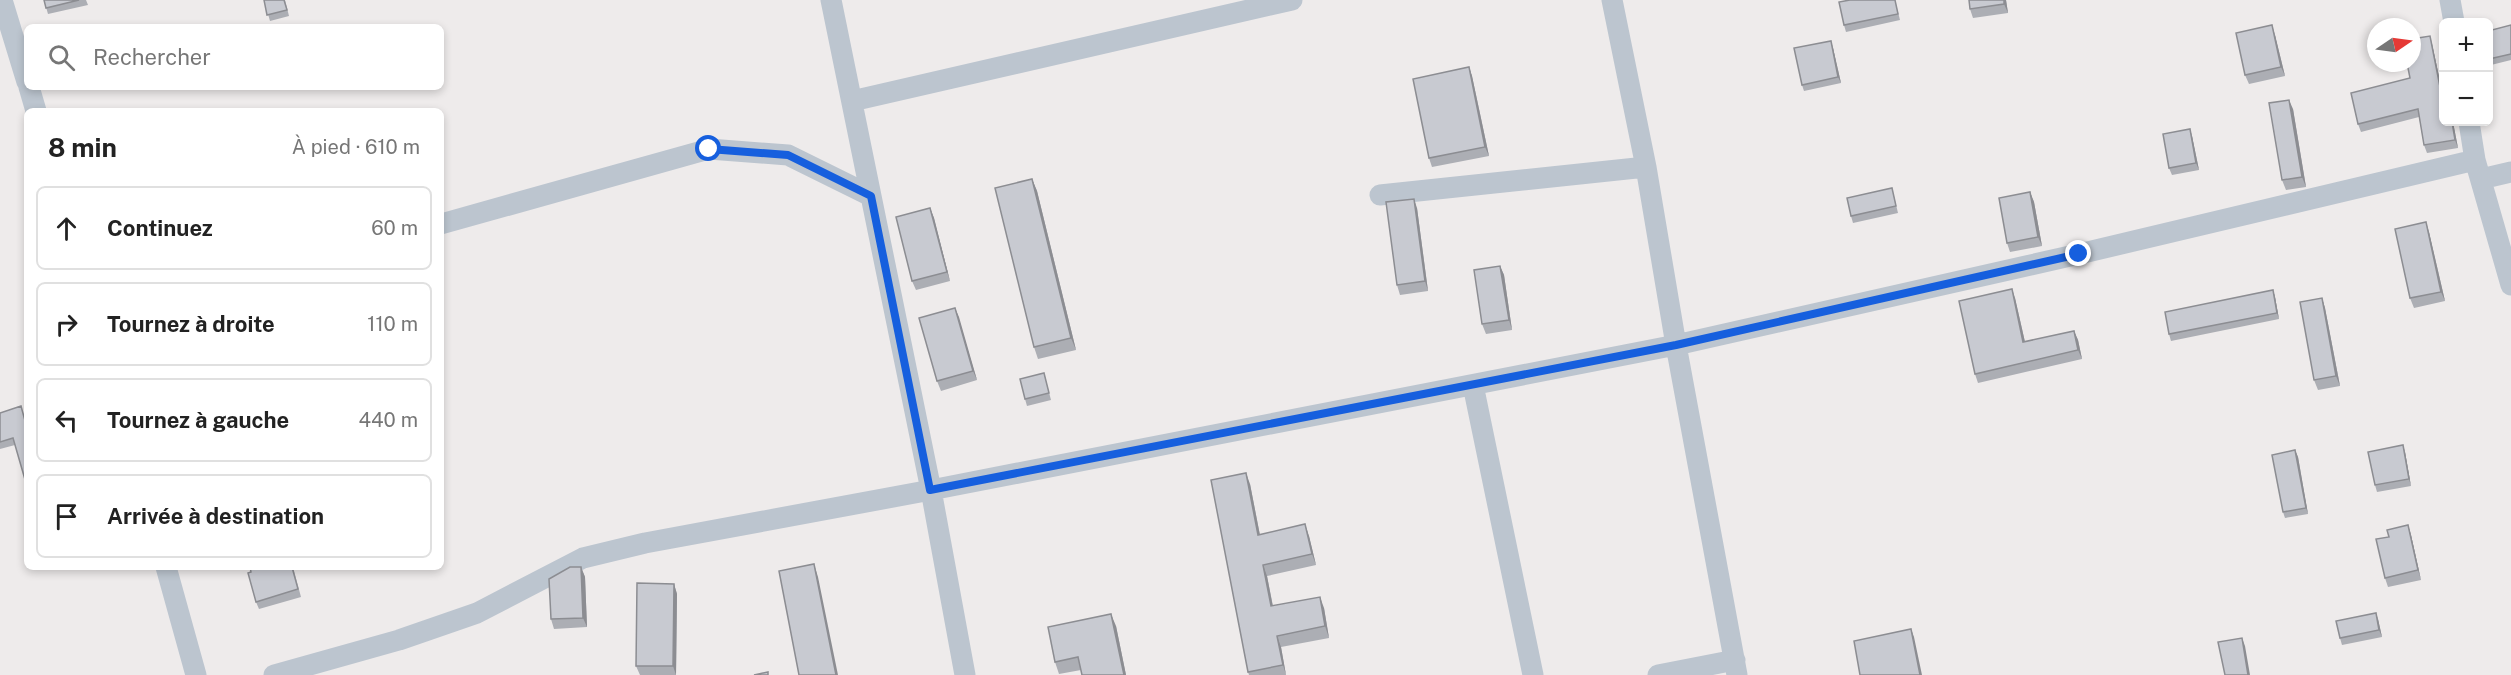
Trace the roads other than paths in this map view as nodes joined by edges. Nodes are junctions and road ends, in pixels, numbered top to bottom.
1 (2, 0) edge
2 (831, 0) edge
3 (1292, 0) edge
4 (1612, 0) edge
5 (2450, 0) edge
6 (2453, 18) edge
7 (24, 72) edge
8 (29, 90) edge
9 (852, 102) junction
10 (35, 108) edge
11 (2470, 126) edge
12 (1646, 167) junction
13 (2478, 169) junction
14 (2511, 172) edge
15 (1380, 195) dead end
16 (871, 196) junction
17 (444, 223) edge
18 (2511, 285) edge
19 (1676, 345) junction
20 (1473, 385) junction
21 (930, 490) junction
22 (167, 570) edge
23 (1736, 668) edge
24 (196, 675) edge
25 (274, 675) edge
26 (965, 675) edge
27 (1533, 675) edge
28 (1658, 675) edge

1 - 7 street
2 - 9 street
3 - 9 street
4 - 12 street
5 - 6 street
8 - 10 street
9 - 16 street
11 - 13 street
12 - 15 street
12 - 19 street
13 - 14 street
13 - 18 street
13 - 19 street
16 - 17 street
16 - 21 street
19 - 20 street
19 - 23 street
20 - 21 street
20 - 27 street
21 - 25 street
21 - 26 street
22 - 24 street
23 - 28 street

